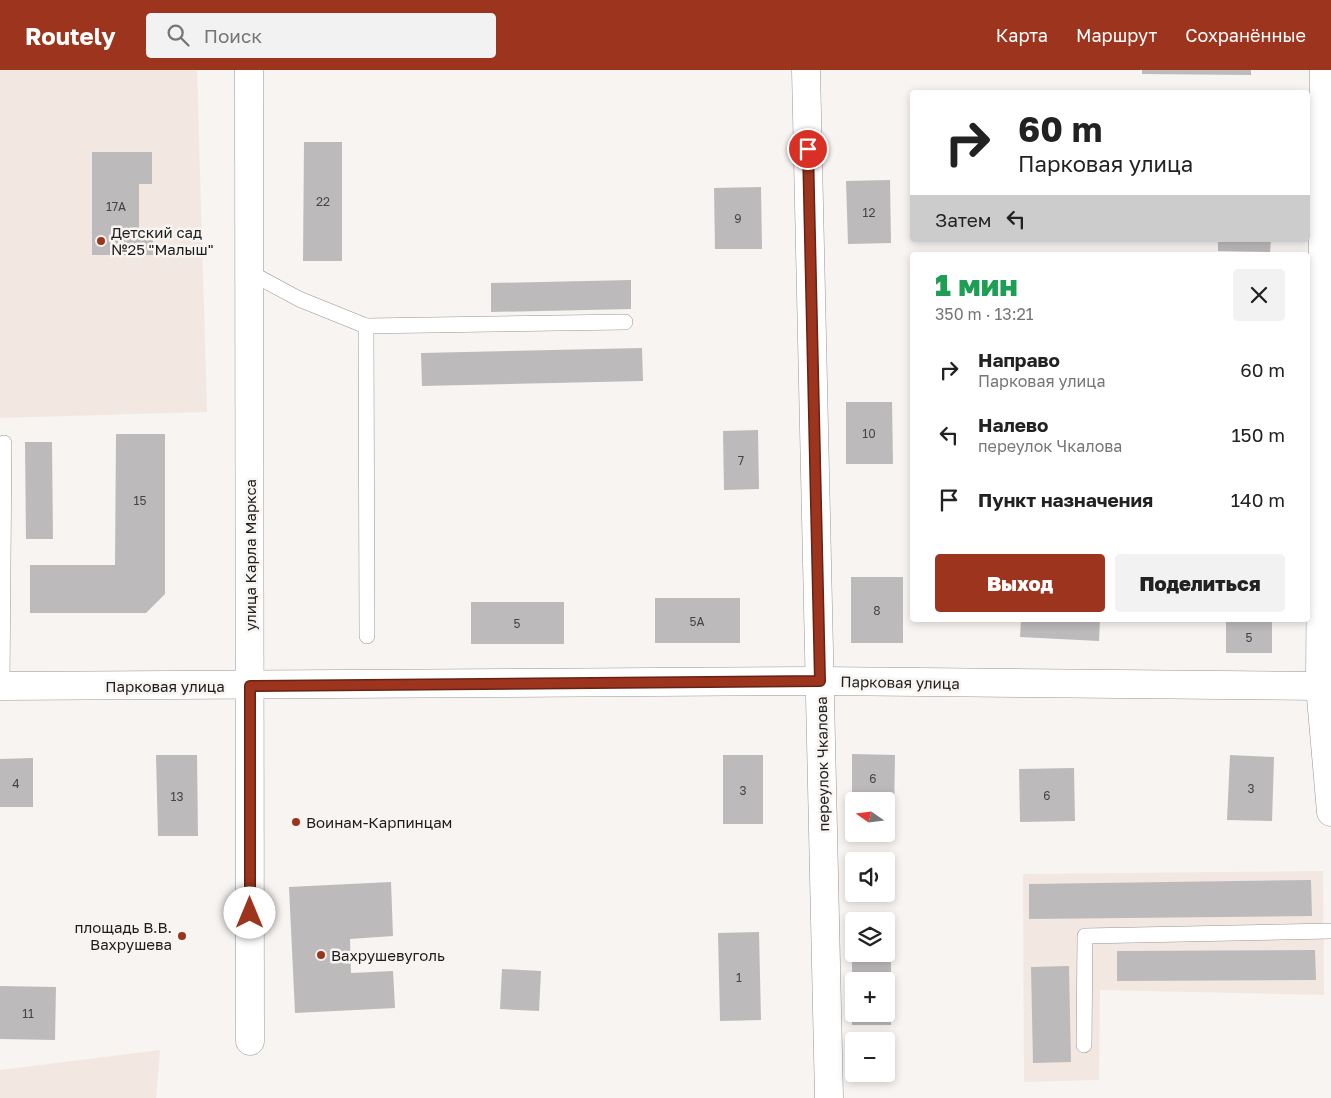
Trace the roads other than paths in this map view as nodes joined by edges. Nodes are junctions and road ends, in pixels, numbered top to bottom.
1 (249, 70) edge
2 (806, 70) edge
3 (1324, 70) edge
4 (249, 272) junction
5 (624, 322) dead end
6 (366, 326) junction
7 (1327, 396) edge
8 (4, 443) dead end
9 (367, 636) dead end
10 (820, 681) junction
11 (1, 686) edge
12 (250, 686) junction
13 (1320, 686) junction
14 (1331, 812) edge
15 (1331, 932) edge
16 (250, 1041) dead end
17 (1084, 1045) dead end
18 (829, 1098) edge

1 - 4 street, улица Карла Маркса
2 - 10 street, переулок Чкалова
3 - 7 street
4 - 6 lane
4 - 12 street, улица Карла Маркса
5 - 6 lane
6 - 9 lane
7 - 13 street
8 - 11 lane
10 - 12 street, Парковая улица
10 - 13 street, Парковая улица
10 - 18 street, переулок Чкалова
11 - 12 street, Парковая улица
12 - 16 street, улица Карла Маркса
13 - 14 street
15 - 17 lane

